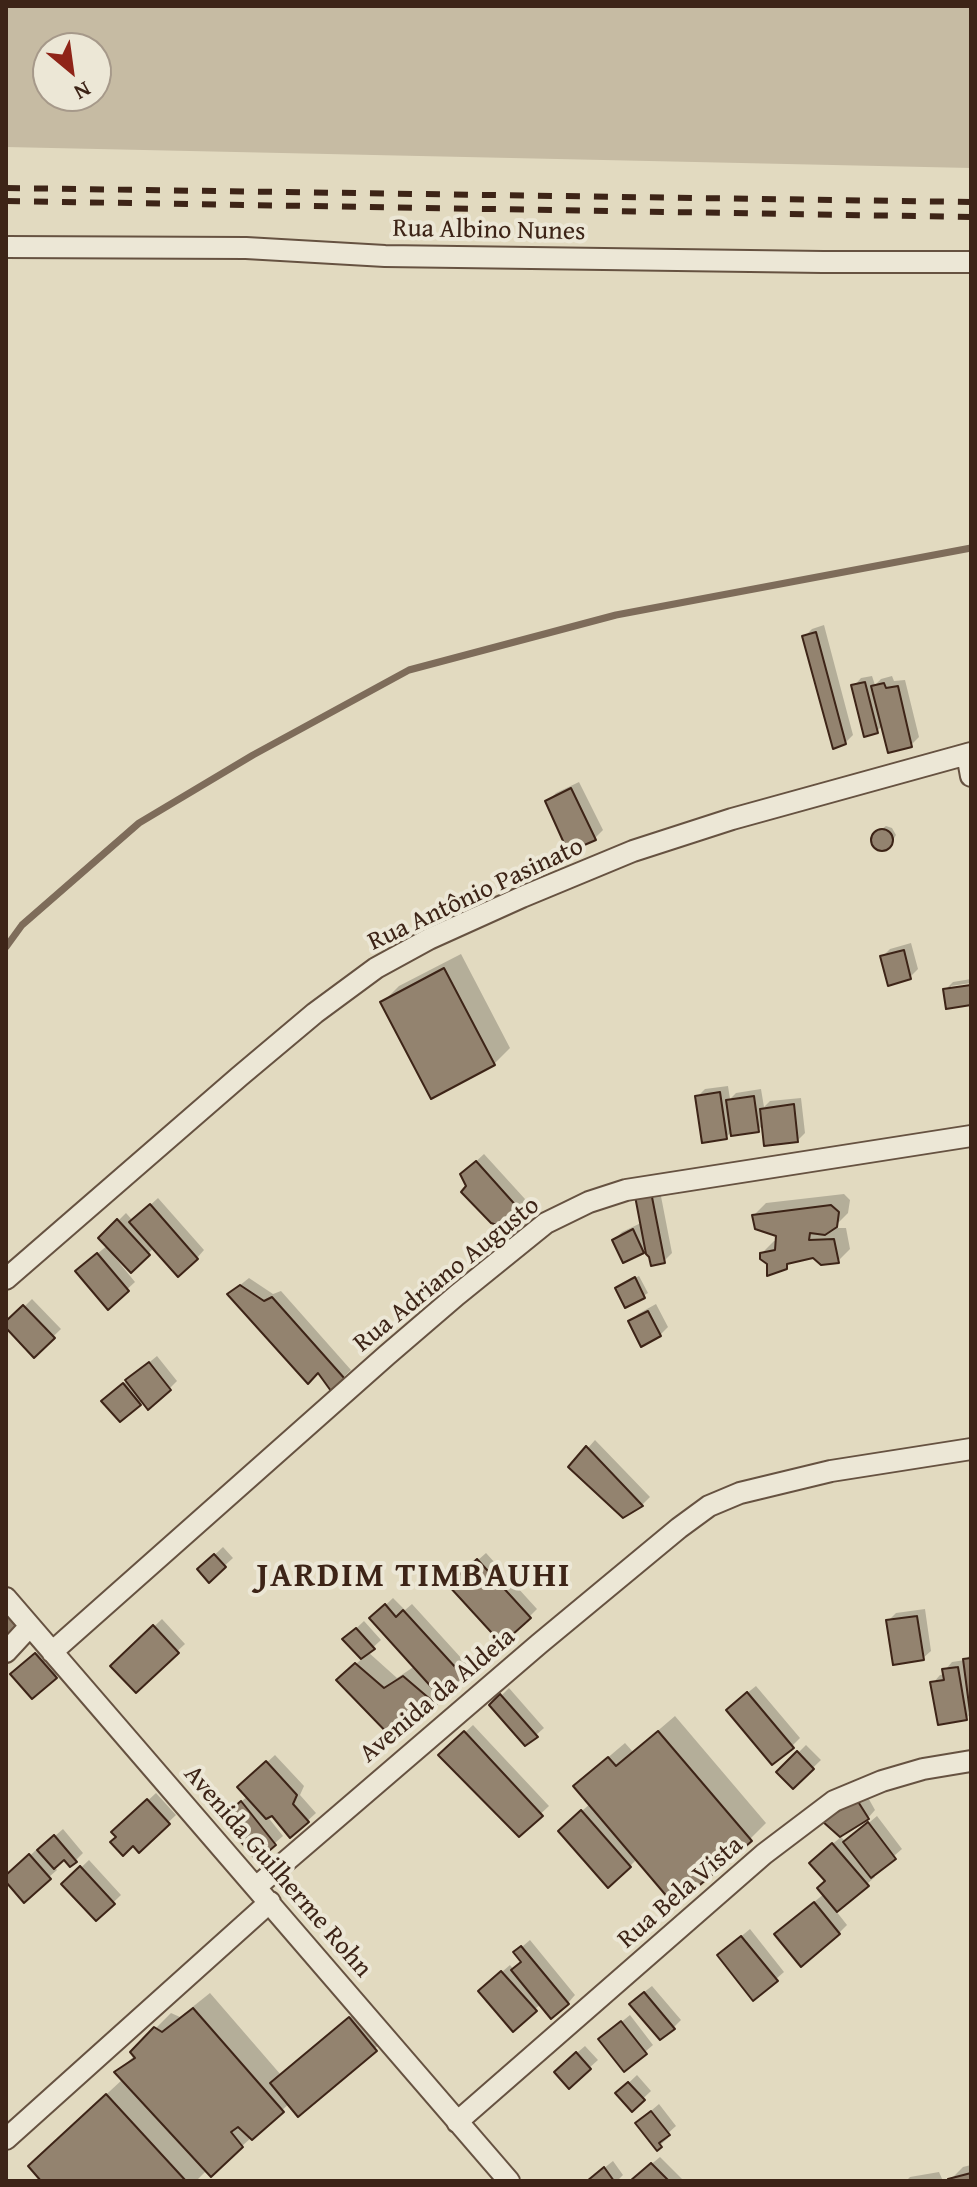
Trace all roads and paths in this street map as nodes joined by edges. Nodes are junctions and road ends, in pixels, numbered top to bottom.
1 (6, 247) edge
2 (971, 262) edge
3 (969, 754) edge
4 (971, 776) edge
5 (971, 1136) edge
6 (6, 1279) edge
7 (971, 1449) edge
8 (6, 1598) edge
9 (30, 1626) junction
10 (6, 1652) edge
11 (52, 1652) junction
12 (971, 1761) edge
13 (263, 1894) junction
14 (457, 2122) junction
15 (6, 2139) edge
16 (509, 2181) edge

1 - 2 street, Rua Albino Nunes
3 - 4 street
3 - 6 street, Rua Antônio Pasinato
5 - 11 street, Rua Adriano Augusto
7 - 13 street, Avenida da Aldeia
8 - 9 street, Avenida Guilherme Rohn
9 - 10 street
9 - 11 street, Avenida Guilherme Rohn
11 - 13 street, Avenida Guilherme Rohn
12 - 14 street, Rua Bela Vista
13 - 14 street, Avenida Guilherme Rohn
13 - 15 street, Avenida da Aldeia
14 - 16 street, Avenida Guilherme Rohn

